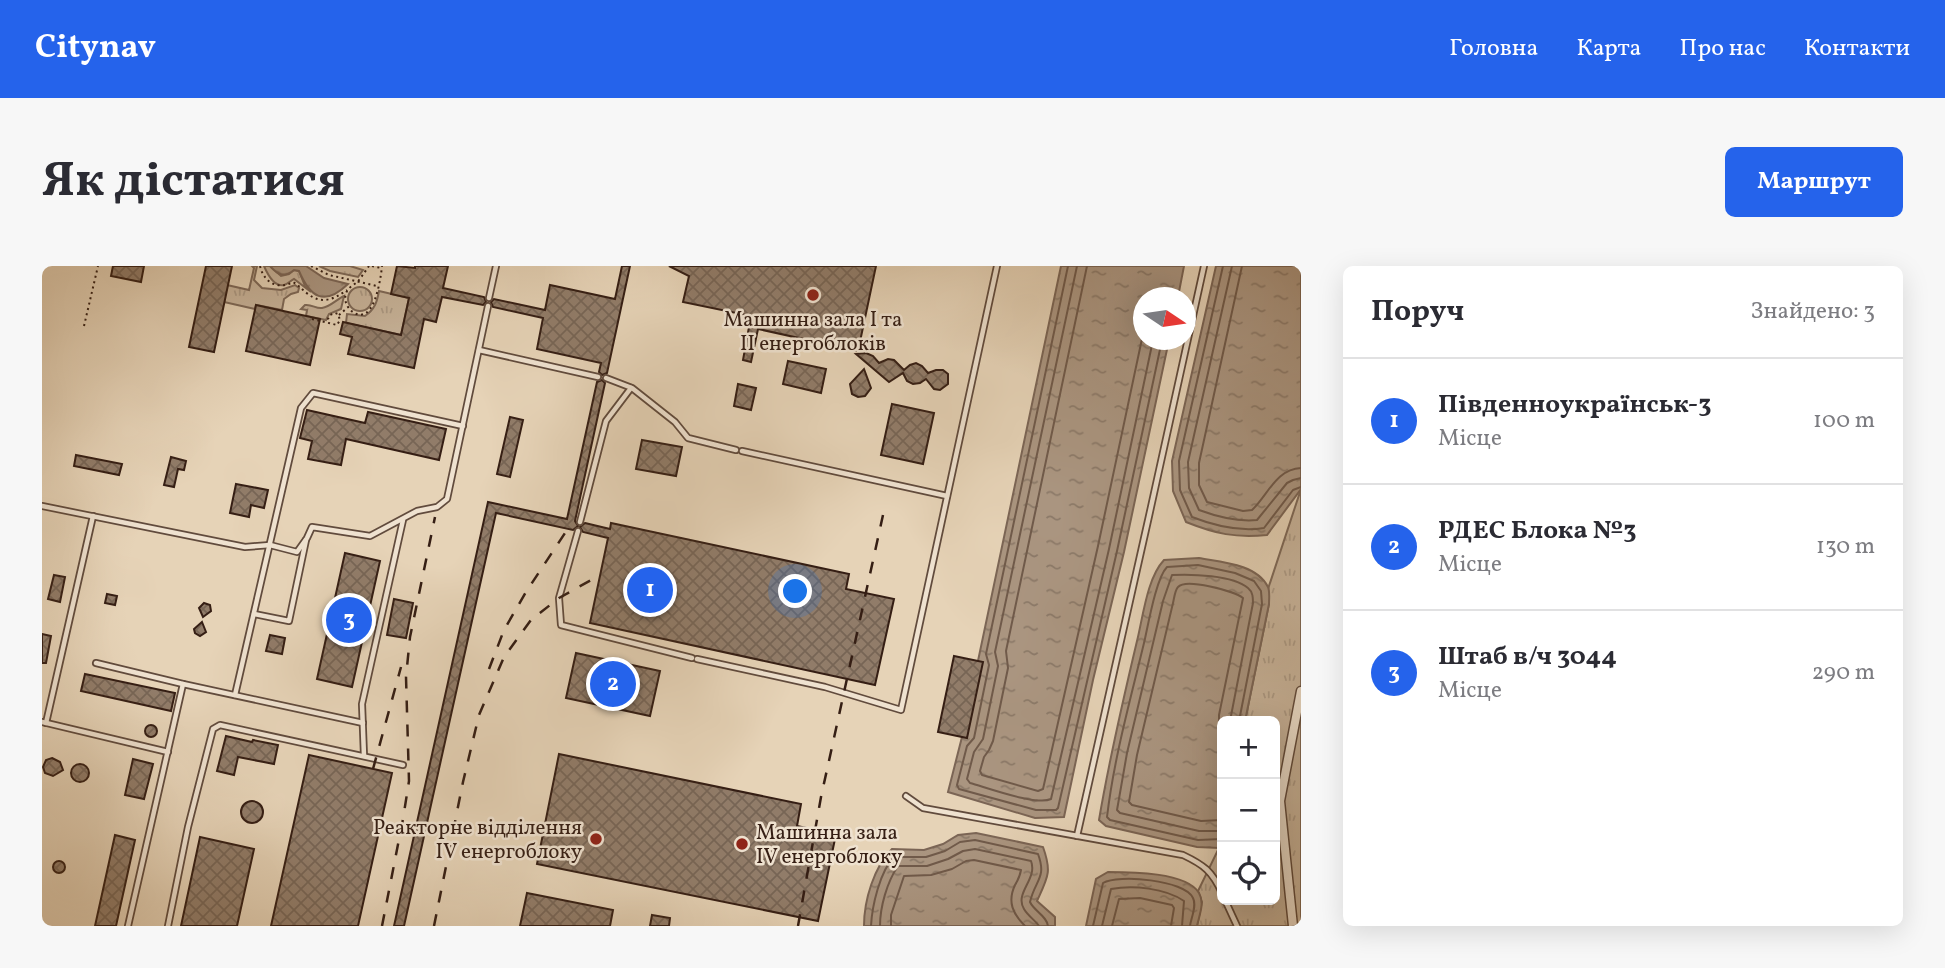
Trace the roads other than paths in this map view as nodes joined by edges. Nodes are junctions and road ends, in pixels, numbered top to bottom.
1 (496, 266) edge
2 (997, 266) edge
3 (1204, 266) edge
4 (489, 298) dead end
5 (488, 306) dead end
6 (479, 351) junction
7 (598, 377) dead end
8 (607, 378) dead end
9 (632, 388) junction
10 (463, 426) junction
11 (736, 450) dead end
12 (742, 451) dead end
13 (947, 496) junction
14 (42, 506) edge
15 (93, 516) junction
16 (403, 519) junction
17 (580, 522) dead end
18 (578, 531) dead end
19 (307, 538) junction
20 (270, 545) junction
21 (254, 614) junction
22 (96, 663) dead end
23 (183, 684) junction
24 (1301, 691) edge
25 (235, 695) junction
26 (44, 722) edge
27 (363, 723) junction
28 (168, 752) junction
29 (365, 756) junction
30 (403, 765) dead end
31 (906, 796) dead end
32 (1077, 836) junction
33 (1217, 883) edge
34 (1227, 905) edge
35 (128, 926) edge
36 (169, 926) edge
37 (1237, 926) edge
38 (1293, 926) edge

1 - 4 lane
2 - 13 lane
3 - 32 lane
5 - 6 lane
6 - 7 lane
6 - 10 lane
8 - 9 lane
9 - 11 lane
9 - 17 lane
10 - 16 lane
10 - 20 lane
12 - 13 lane
13 - 18 lane
14 - 15 lane
15 - 20 lane
15 - 26 lane
16 - 19 lane
16 - 27 lane
19 - 20 lane
19 - 21 lane
20 - 21 lane
21 - 25 lane
22 - 23 lane
23 - 25 lane
23 - 28 lane
24 - 38 street
25 - 27 lane
26 - 28 lane
27 - 29 lane
28 - 35 lane
29 - 30 lane
29 - 36 lane
31 - 32 lane
32 - 33 lane
34 - 37 lane

